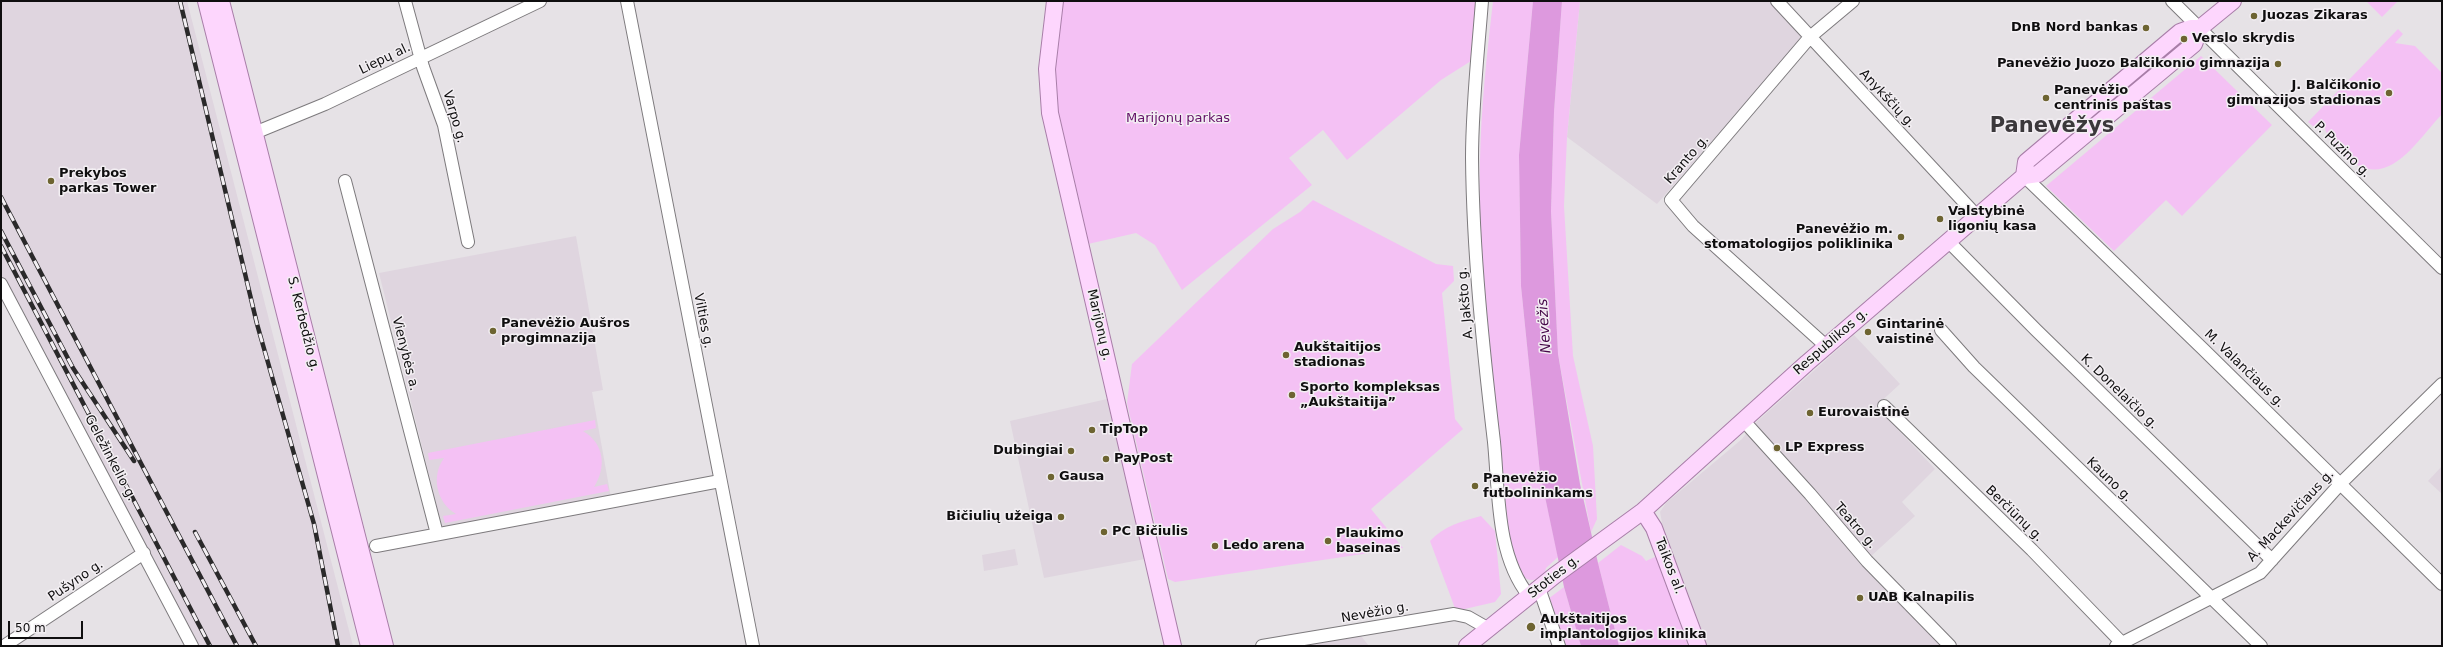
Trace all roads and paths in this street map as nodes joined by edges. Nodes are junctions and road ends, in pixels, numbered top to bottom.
1 (206, 1) edge
2 (221, 1) edge
3 (405, 1) edge
4 (540, 1) edge
5 (627, 1) edge
6 (1055, 1) edge
7 (1482, 1) edge
8 (1777, 1) edge
9 (1853, 1) edge
10 (2172, 1) edge
11 (2233, 1) edge
12 (2200, 28) junction
13 (1810, 37) junction
14 (420, 57) junction
15 (247, 136) junction
16 (2024, 176) junction
17 (345, 181) dead end
18 (1977, 216) junction
19 (1948, 241) junction
20 (468, 242) dead end
21 (2442, 267) edge
22 (1, 284) edge
23 (1941, 330) dead end
24 (1826, 346) junction
25 (2442, 384) edge
26 (1884, 406) dead end
27 (1743, 420) junction
28 (720, 481) junction
29 (2341, 483) junction
30 (1642, 511) junction
31 (437, 534) junction
32 (376, 546) dead end
33 (144, 553) junction
34 (2272, 560) junction
35 (2442, 584) edge
36 (1534, 592) junction
37 (2210, 597) junction
38 (1489, 629) junction
39 (2119, 644) edge
40 (4, 646) edge
41 (192, 646) edge
42 (369, 646) edge
43 (385, 646) edge
44 (753, 646) edge
45 (1173, 646) edge
46 (1262, 646) edge
47 (1467, 646) edge
48 (1559, 646) edge
49 (1698, 646) edge
50 (1950, 646) edge
51 (2261, 646) edge

1 - 15 main road, S. Kerbedžio g.
2 - 15 main road, S. Kerbedžio g.
3 - 14 street, Varpo g.
4 - 14 street, Liepų al.
5 - 28 street, Vilties g.
6 - 45 main road, Marijonų g.
7 - 36 street, A. Jakšto g.
8 - 13 street, Anykščių g.
9 - 13 street, Kranto g.
10 - 12 street, P. Puzino g.
11 - 12 main road, Respublikos g.
12 - 16 main road, Respublikos g.
12 - 21 street, P. Puzino g.
13 - 18 street, Anykščių g.
13 - 24 street, Kranto g.
14 - 15 street, Liepų al.
14 - 20 street, Varpo g.
15 - 42 main road, S. Kerbedžio g.
15 - 43 main road, S. Kerbedžio g.
16 - 18 main road, Respublikos g.
16 - 29 street, M. Valančiaus g.
17 - 31 street, Vienybės a.
18 - 19 main road, Respublikos g.
19 - 24 main road, Respublikos g.
19 - 34 street, K. Donelaičio g.
22 - 33 street, Geležinkelio g.
23 - 37 street, Kauno g.
24 - 27 main road, Respublikos g.
25 - 29 street, A. Mackevičiaus g.
26 - 39 street, Berčiūnų g.
27 - 30 main road, Respublikos g.
27 - 50 street, Teatro g.
28 - 31 street
28 - 44 street, Vilties g.
29 - 34 street, A. Mackevičiaus g.
29 - 35 street, M. Valančiaus g.
30 - 36 main road, Stoties g.
30 - 49 main road, Taikos al.
31 - 32 street
33 - 40 street, Pušyno g.
33 - 41 street, Geležinkelio g.
34 - 37 street, A. Mackevičiaus g.
36 - 38 main road, Stoties g.
36 - 48 street, A. Jakšto g.
37 - 39 street, A. Mackevičiaus g.
37 - 51 street, Kauno g.
38 - 46 street, Nevėžio g.
38 - 47 main road, Stoties g.

